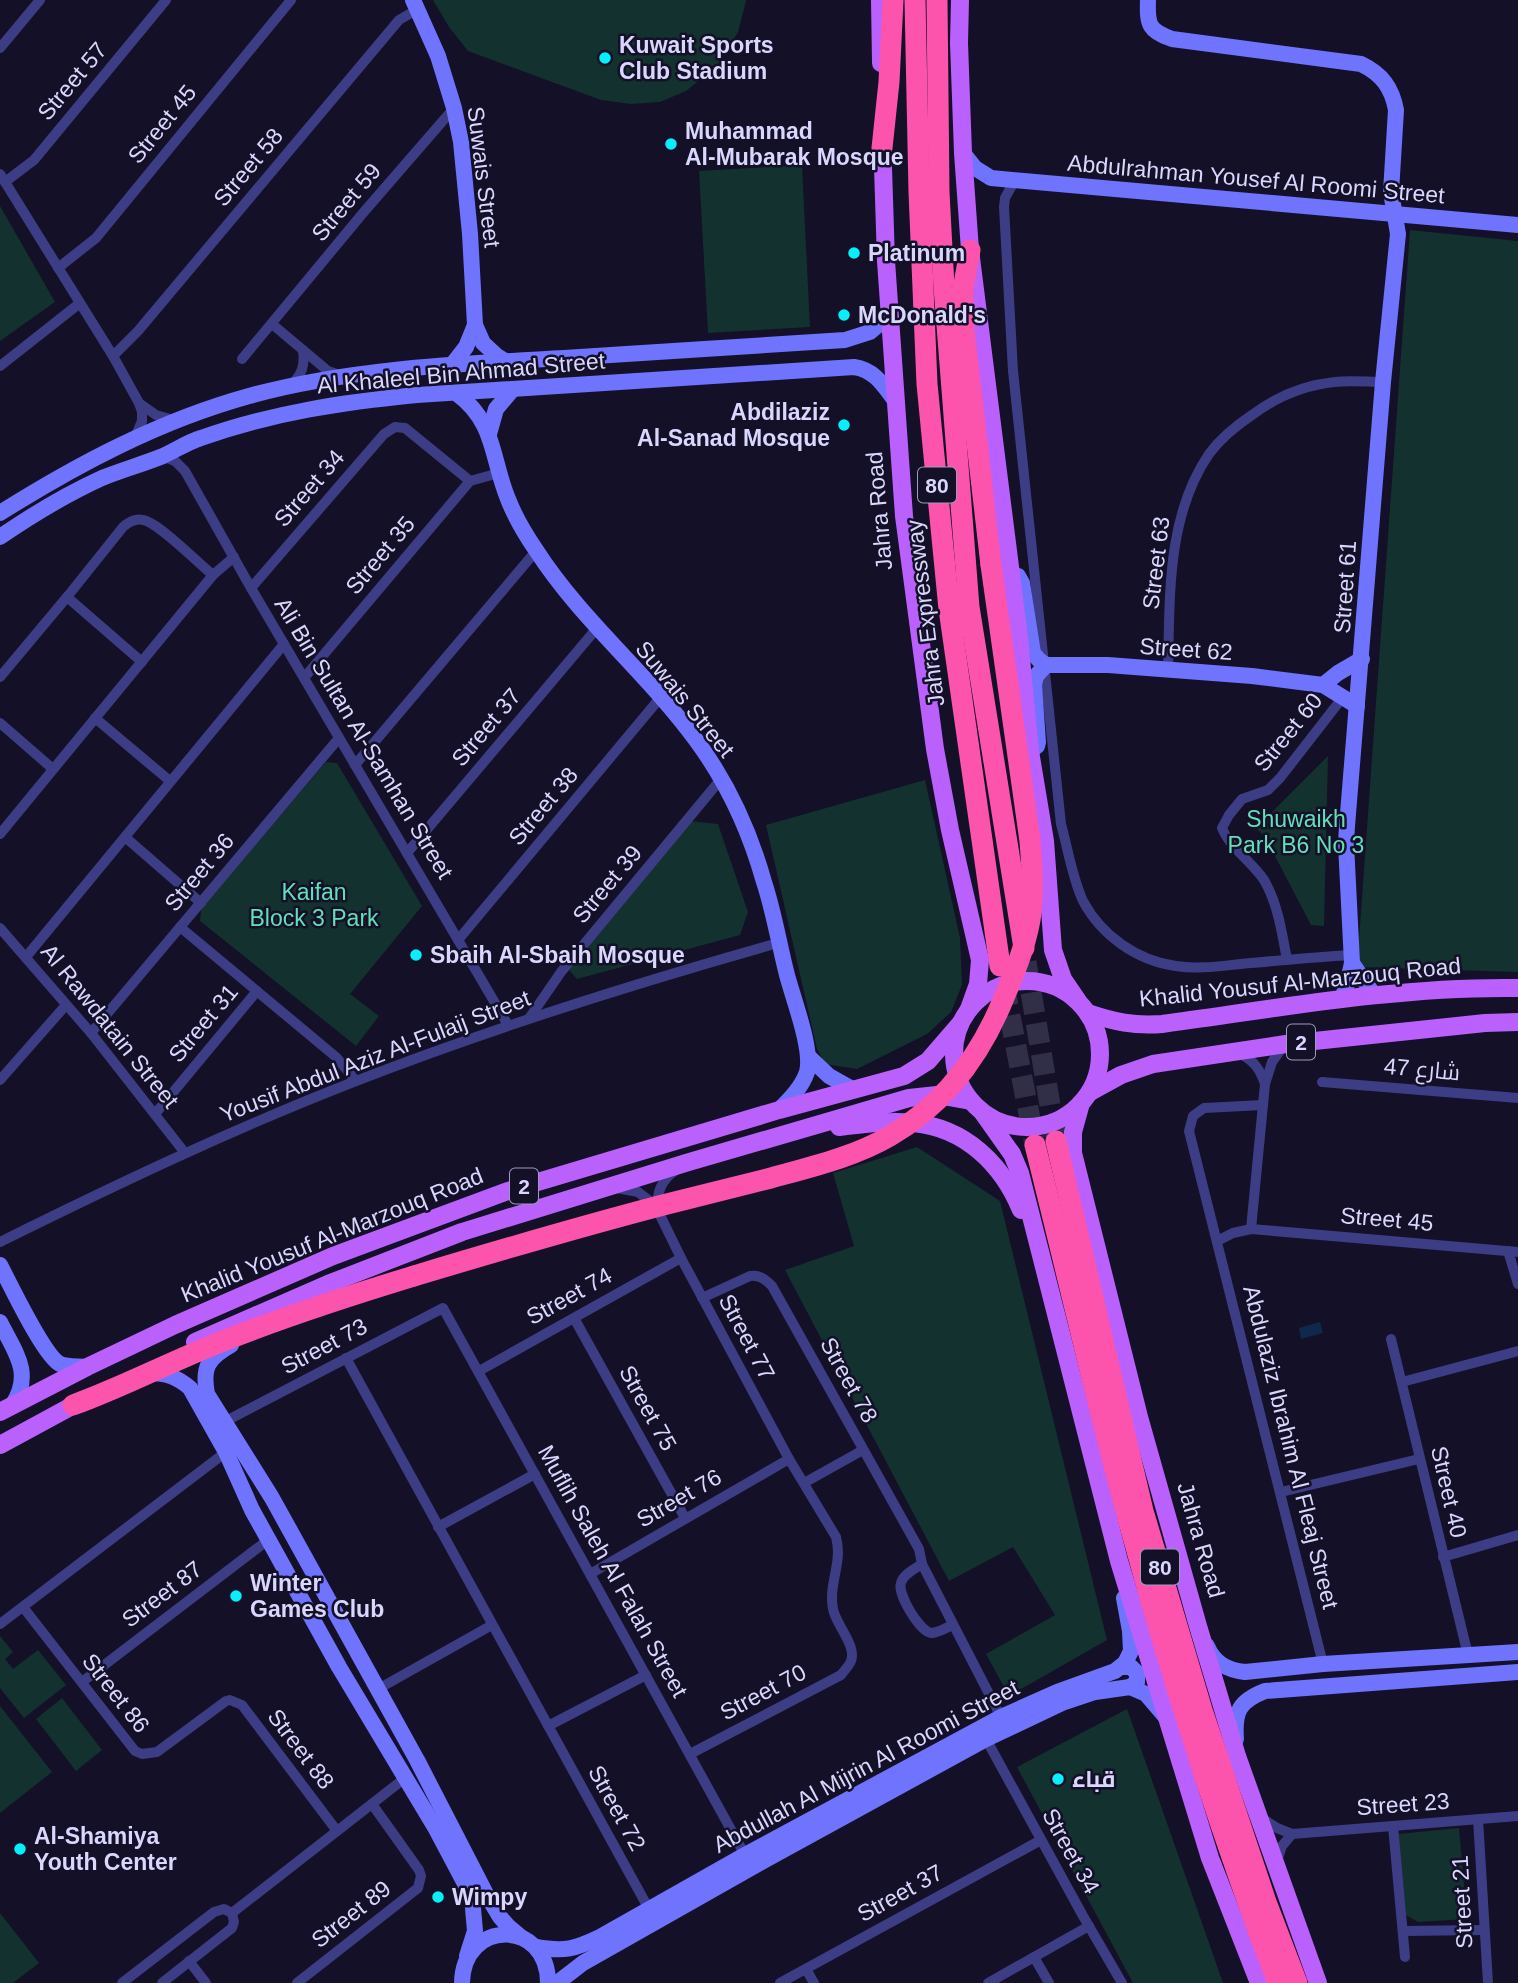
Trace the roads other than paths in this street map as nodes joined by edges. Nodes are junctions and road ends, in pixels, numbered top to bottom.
1 (40, 0) edge
2 (166, 0) edge
3 (291, 0) edge
4 (880, 0) edge
5 (893, 0) edge
6 (915, 0) edge
7 (937, 0) edge
8 (960, 0) edge
9 (1148, 0) edge
10 (416, 4) edge
11 (0, 48) edge
12 (454, 108) junction
13 (882, 148) junction
14 (963, 153) junction
15 (991, 177) junction
16 (3, 178) edge
17 (1015, 180) junction
18 (967, 206) junction
19 (1395, 215) junction
20 (1518, 225) edge
21 (971, 250) joint
22 (58, 268) junction
23 (80, 303) junction
24 (890, 315) junction
25 (272, 324) junction
26 (475, 325) junction
27 (845, 340) junction
28 (303, 350) junction
29 (113, 356) junction
30 (563, 358) junction
31 (242, 359) dead end
32 (537, 359) junction
33 (505, 361) junction
34 (452, 365) junction
35 (0, 366) edge
36 (848, 367) junction
37 (417, 368) junction
38 (344, 376) junction
39 (1383, 382) junction
40 (290, 386) junction
41 (565, 386) junction
42 (538, 387) junction
43 (512, 390) junction
44 (456, 393) junction
45 (417, 395) junction
46 (896, 402) junction
47 (139, 403) junction
48 (194, 414) junction
49 (177, 421) junction
50 (489, 434) junction
51 (132, 439) junction
52 (197, 439) junction
53 (162, 456) junction
54 (135, 465) junction
55 (185, 471) junction
56 (499, 473) junction
57 (470, 481) junction
58 (0, 513) edge
59 (0, 537) edge
60 (536, 551) junction
61 (234, 557) junction
62 (1001, 570) junction
63 (213, 575) junction
64 (251, 588) junction
65 (67, 597) junction
66 (597, 628) junction
67 (284, 644) junction
68 (1362, 660) junction
69 (142, 662) junction
70 (1046, 665) junction
71 (1168, 670) junction
72 (0, 677) edge
73 (304, 678) junction
74 (1323, 685) junction
75 (660, 698) junction
76 (1350, 702) junction
77 (95, 718) junction
78 (0, 723) edge
79 (339, 738) junction
80 (1030, 751) junction
81 (355, 765) junction
82 (53, 769) junction
83 (721, 779) junction
84 (170, 781) junction
85 (0, 834) edge
86 (125, 837) junction
87 (407, 853) junction
88 (201, 903) junction
89 (180, 927) junction
90 (0, 928) edge
91 (458, 940) junction
92 (778, 943) junction
93 (26, 957) junction
94 (1352, 959) junction
95 (1287, 960) junction
96 (1026, 962) tunnel mouth
97 (1000, 966) tunnel mouth
98 (1518, 988) edge
99 (257, 991) junction
100 (1374, 995) junction
101 (1342, 999) junction
102 (66, 1006) junction
103 (1083, 1007) junction
104 (965, 1016) junction
105 (530, 1017) junction
106 (1518, 1021) edge
107 (508, 1025) junction
108 (91, 1033) junction
109 (1286, 1044) junction
110 (1231, 1051) junction
111 (809, 1057) junction
112 (0, 1080) edge
113 (356, 1081) junction
114 (1322, 1082) dead end
115 (1265, 1084) junction
116 (854, 1090) junction
117 (1085, 1097) junction
118 (1518, 1098) edge
119 (1263, 1105) junction
120 (977, 1107) junction
121 (779, 1110) junction
122 (155, 1114) junction
123 (783, 1135) junction
124 (185, 1153) junction
125 (689, 1162) junction
126 (599, 1189) junction
127 (508, 1191) junction
128 (657, 1209) junction
129 (1251, 1229) junction
130 (1217, 1241) junction
131 (0, 1242) edge
132 (1513, 1251) edge
133 (681, 1258) junction
134 (386, 1261) junction
135 (0, 1265) edge
136 (1046, 1277) junction
137 (1518, 1284) edge
138 (702, 1298) junction
139 (443, 1308) joint
140 (574, 1318) junction
141 (29, 1320) junction
142 (275, 1321) junction
143 (2, 1327) edge
144 (1391, 1339) dead end
145 (1518, 1352) edge
146 (346, 1358) junction
147 (87, 1367) junction
148 (479, 1371) junction
149 (149, 1374) junction
150 (1402, 1382) junction
151 (73, 1405) junction
152 (7, 1408) edge
153 (224, 1422) junction
154 (0, 1445) edge
155 (863, 1450) junction
156 (226, 1452) junction
157 (789, 1459) junction
158 (1419, 1459) junction
159 (535, 1474) junction
160 (804, 1483) junction
161 (1281, 1492) junction
162 (272, 1497) junction
163 (252, 1510) junction
164 (685, 1518) junction
165 (438, 1527) junction
166 (1518, 1535) edge
167 (268, 1540) junction
168 (1443, 1557) junction
169 (1119, 1561) junction
170 (922, 1564) junction
171 (590, 1574) junction
172 (23, 1607) junction
173 (0, 1625) edge
174 (492, 1625) junction
175 (952, 1625) junction
176 (1198, 1626) junction
177 (1518, 1652) edge
178 (1468, 1655) junction
179 (851, 1661) joint
180 (1323, 1664) junction
181 (1121, 1667) junction
182 (1263, 1671) junction
183 (1518, 1672) edge
184 (646, 1675) junction
185 (82, 1682) junction
186 (1130, 1687) junction
187 (378, 1689) junction
188 (1265, 1691) junction
189 (226, 1701) joint
190 (1001, 1717) junction
191 (1166, 1718) junction
192 (395, 1720) junction
193 (548, 1726) junction
194 (376, 1731) junction
195 (986, 1739) junction
196 (690, 1754) junction
197 (1237, 1756) junction
198 (405, 1778) junction
199 (372, 1804) junction
200 (1257, 1814) junction
201 (1518, 1816) edge
202 (1478, 1819) junction
203 (1393, 1826) junction
204 (337, 1831) junction
205 (1292, 1833) junction
206 (1041, 1840) junction
207 (745, 1855) junction
208 (1277, 1870) junction
209 (650, 1911) junction
210 (232, 1913) junction
211 (1089, 1926) junction
212 (1484, 1930) junction
213 (1403, 1931) junction
214 (521, 1937) junction
215 (536, 1947) junction
216 (1405, 1956) dead end
217 (1034, 1957) junction
218 (189, 1961) junction
219 (806, 1969) junction
220 (461, 1973) edge
221 (1263, 1982) edge
222 (122, 1983) edge
223 (162, 1983) edge
224 (206, 1983) edge
225 (297, 1983) edge
226 (548, 1983) edge
227 (556, 1983) edge
228 (780, 1983) edge
229 (814, 1983) edge
230 (988, 1983) edge
231 (1049, 1983) edge
232 (1122, 1983) edge
233 (1297, 1983) edge
234 (1318, 1983) edge
235 (1488, 1983) edge

1 - 11 street
2 - 16 street, Street 57
3 - 22 street, Street 45
4 - 13 main road, Jahra Road
5 - 13 highway
6 - 97 highway, Jahra Expressway / 80
7 - 96 highway, Jahra Expressway / 80
8 - 14 main road
9 - 19 street, Street 61
10 - 12 street, Suwais Street
10 - 29 street, Street 58
12 - 25 street, Street 59
12 - 26 street, Suwais Street
13 - 24 main road, Jahra Road
14 - 15 street
14 - 18 main road
15 - 17 street, Abdulrahman Yousef Al Roomi Street
15 - 18 street
16 - 22 street
17 - 19 street, Abdulrahman Yousef Al Roomi Street
17 - 70 street
18 - 21 main road
19 - 20 street, Abdulrahman Yousef Al Roomi Street
19 - 39 street, Street 61
21 - 62 highway
22 - 23 street
23 - 29 street
23 - 35 street
24 - 27 street, Al Khaleel Bin Ahmad Street
24 - 46 main road, Jahra Road
25 - 28 street
25 - 31 street, Street 59
26 - 33 street, Suwais Street
26 - 34 street
27 - 30 street, Al Khaleel Bin Ahmad Street
27 - 36 street
28 - 38 street
28 - 40 street
29 - 47 street
30 - 32 street, Al Khaleel Bin Ahmad Street
30 - 41 street
32 - 33 street, Al Khaleel Bin Ahmad Street
32 - 42 street
33 - 34 street, Al Khaleel Bin Ahmad Street
34 - 37 street, Al Khaleel Bin Ahmad Street
36 - 41 street, Al Khaleel Bin Ahmad Street
36 - 46 street, Al Khaleel Bin Ahmad Street
37 - 38 street, Al Khaleel Bin Ahmad Street
37 - 45 street
38 - 40 street, Al Khaleel Bin Ahmad Street
39 - 68 street, Street 61
39 - 71 street, Street 63
40 - 48 street, Al Khaleel Bin Ahmad Street
41 - 42 street, Al Khaleel Bin Ahmad Street
42 - 43 street, Al Khaleel Bin Ahmad Street
43 - 44 street, Al Khaleel Bin Ahmad Street
43 - 50 street
44 - 45 street, Al Khaleel Bin Ahmad Street
44 - 50 street, Suwais Street
45 - 52 street, Al Khaleel Bin Ahmad Street
46 - 104 main road, Jahra Road
47 - 49 street
47 - 51 street
48 - 49 street, Al Khaleel Bin Ahmad Street
48 - 52 street
49 - 51 street, Al Khaleel Bin Ahmad Street
50 - 56 street, Suwais Street
51 - 54 street
51 - 58 street, Al Khaleel Bin Ahmad Street
52 - 53 street, Al Khaleel Bin Ahmad Street
52 - 55 street
53 - 54 street, Al Khaleel Bin Ahmad Street
53 - 55 street
54 - 59 street, Al Khaleel Bin Ahmad Street
55 - 61 street, Ali Bin Sultan Al-Samhan Street
56 - 57 street
56 - 60 street, Suwais Street
57 - 64 street, Street 34
57 - 73 street, Street 35
60 - 66 street, Suwais Street
60 - 81 street
61 - 63 street
61 - 64 street, Ali Bin Sultan Al-Samhan Street
62 - 70 street
62 - 80 main road
62 - 142 highway, bridge
63 - 65 street
63 - 69 street
64 - 67 street, Ali Bin Sultan Al-Samhan Street
65 - 69 street
65 - 72 street
66 - 75 street, Suwais Street
66 - 87 street, Street 37
67 - 73 street, Ali Bin Sultan Al-Samhan Street
67 - 84 street
68 - 74 street
68 - 76 street, Street 61
69 - 77 street
70 - 71 street, Street 62
70 - 80 street
70 - 95 street, Khalid Yousuf Al-Marzouq Road
71 - 74 street, Street 62
73 - 79 street, Ali Bin Sultan Al-Samhan Street
74 - 76 street, Street 62
75 - 83 street, Suwais Street
75 - 91 street, Street 38
76 - 94 street, Street 61
76 - 95 street, Street 60
77 - 82 street
77 - 84 street
78 - 82 street
79 - 81 street, Ali Bin Sultan Al-Samhan Street
79 - 88 street, Street 36
80 - 103 main road
81 - 87 street, Ali Bin Sultan Al-Samhan Street
82 - 85 street
83 - 92 street, Suwais Street
83 - 105 street, Street 39
84 - 86 street
86 - 88 street
86 - 93 street
87 - 91 street, Ali Bin Sultan Al-Samhan Street
88 - 89 street, Street 36
89 - 99 street, Street 31
89 - 108 street, Street 36
90 - 93 street, Al Rawdatain Street
91 - 107 street, Ali Bin Sultan Al-Samhan Street
92 - 105 street, Yousif Abdul Aziz Al-Fulaij Street
92 - 111 street, Suwais Street
93 - 102 street, Al Rawdatain Street
94 - 95 street, Khalid Yousuf Al-Marzouq Road
94 - 100 street
94 - 101 street, Street 61
98 - 100 main road, Khalid Yousuf Al-Marzouq Road / 2
99 - 113 street, Street 31
99 - 122 street, Street 31
100 - 101 main road, Khalid Yousuf Al-Marzouq Road / 2
101 - 103 main road, Khalid Yousuf Al-Marzouq Road / 2
102 - 108 street, Al Rawdatain Street
102 - 112 street
103 - 104 main road
103 - 117 main road
104 - 116 main road, Khalid Yousuf Al-Marzouq Road / 2
104 - 120 main road
105 - 107 street, Yousif Abdul Aziz Al-Fulaij Street
106 - 109 main road, 2
107 - 113 street, Yousif Abdul Aziz Al-Fulaij Street
108 - 122 street, Al Rawdatain Street
109 - 110 main road, 2
109 - 115 street
110 - 115 street
110 - 117 main road, 2
111 - 116 street
111 - 121 street
113 - 124 street, Yousif Abdul Aziz Al-Fulaij Street
114 - 118 street, شارع 47
115 - 119 street
116 - 121 main road, Khalid Yousuf Al-Marzouq Road / 2
117 - 120 main road
117 - 176 main road, Jahra Road
119 - 129 street
119 - 130 street, Abdulaziz Ibrahim Al Fleaj Street
120 - 123 main road, Khalid Yousuf Al-Marzouq Road / 2
120 - 136 main road, Jahra Road
121 - 127 main road, Khalid Yousuf Al-Marzouq Road / 2
122 - 124 street, Al Rawdatain Street
123 - 125 main road, Khalid Yousuf Al-Marzouq Road / 2
123 - 136 main road
124 - 131 street, Yousif Abdul Aziz Al-Fulaij Street
125 - 126 main road, Khalid Yousuf Al-Marzouq Road / 2
125 - 128 street
126 - 128 street, Street 77
126 - 134 main road, Khalid Yousuf Al-Marzouq Road / 2
127 - 134 main road
127 - 147 main road, Khalid Yousuf Al-Marzouq Road / 2
128 - 133 street, Street 77
129 - 130 street
129 - 132 street, Street 45
130 - 161 street, Abdulaziz Ibrahim Al Fleaj Street
132 - 137 street
133 - 138 street, Street 77
133 - 140 street, Street 74
134 - 151 main road, Khalid Yousuf Al-Marzouq Road / 2
135 - 141 street
136 - 169 main road, Jahra Road
138 - 155 street, Street 78
138 - 157 street, Street 77
139 - 146 street, Street 73
139 - 148 street, Muflih Saleh Al Falah Street
140 - 148 street, Street 74
140 - 164 street, Street 75
141 - 143 street
141 - 147 street
142 - 149 highway
142 - 153 street
143 - 152 street
144 - 150 street, Street 40
145 - 150 street
146 - 153 street, Street 73
146 - 165 street, Street 72
147 - 152 main road, Khalid Yousuf Al-Marzouq Road / 2
148 - 159 street, Muflih Saleh Al Falah Street
149 - 151 highway
149 - 156 street
150 - 158 street, Street 40
151 - 154 main road, Khalid Yousuf Al-Marzouq Road / 2
153 - 162 street
155 - 160 street
155 - 170 street, Street 78
156 - 163 street
156 - 172 street
157 - 160 street, Street 77
157 - 164 street, Street 76
158 - 161 street
158 - 168 street, Street 40
159 - 165 street
159 - 171 street, Muflih Saleh Al Falah Street
160 - 179 street, Street 77
161 - 180 street, Abdulaziz Ibrahim Al Fleaj Street
162 - 163 street
162 - 187 street
163 - 167 street
164 - 171 street, Street 76
165 - 174 street, Street 72
166 - 168 street
167 - 185 street, Street 87
167 - 194 street
168 - 178 street, Street 40
169 - 181 street
169 - 191 main road, Jahra Road
170 - 175 street, Street 78
170 - 175 street
171 - 184 street, Muflih Saleh Al Falah Street
172 - 173 street
172 - 185 street, Street 86
174 - 187 street
174 - 193 street, Street 72
175 - 190 street, Street 78
176 - 182 street
176 - 197 main road, Jahra Road
177 - 178 street
178 - 180 street
179 - 196 street, Street 70
180 - 182 street
181 - 186 street
181 - 190 street, Abdullah Al Mijrin Al Roomi Street
182 - 188 street
183 - 188 street
184 - 193 street
184 - 196 street, Muflih Saleh Al Falah Street
185 - 189 street, Street 86
186 - 191 street
186 - 195 street, Abdullah Al Mijrin Al Roomi Street
187 - 192 street
188 - 197 street
189 - 204 street, Street 88
190 - 207 street, Abdullah Al Mijrin Al Roomi Street
191 - 221 main road, Jahra Road
192 - 194 street
192 - 214 street
193 - 209 street, Street 72
194 - 198 street
195 - 206 street, Street 34
195 - 227 street, Abdullah Al Mijrin Al Roomi Street
196 - 207 street, Muflih Saleh Al Falah Street
197 - 200 main road, Jahra Road
198 - 199 street
198 - 220 street
199 - 204 street
199 - 225 street, Street 89
200 - 205 street
200 - 208 main road, Jahra Road
201 - 202 street, Street 23
202 - 203 street, Street 23
202 - 212 street, Street 21
203 - 205 street, Street 23
203 - 213 street
204 - 210 street
205 - 208 street
206 - 211 street, Street 34
206 - 219 street, Street 37
207 - 209 street, Abdullah Al Mijrin Al Roomi Street
208 - 234 main road, Jahra Road
209 - 215 street, Abdullah Al Mijrin Al Roomi Street
210 - 218 street
210 - 222 street
211 - 217 street
211 - 232 street, Street 34
212 - 213 street
212 - 235 street, Street 21
213 - 216 street
214 - 215 street
214 - 220 street
215 - 226 street
217 - 230 street
217 - 231 street
218 - 223 street
218 - 224 street
219 - 228 street, Street 37
219 - 229 street
221 - 233 highway, Jahra Road / 80

